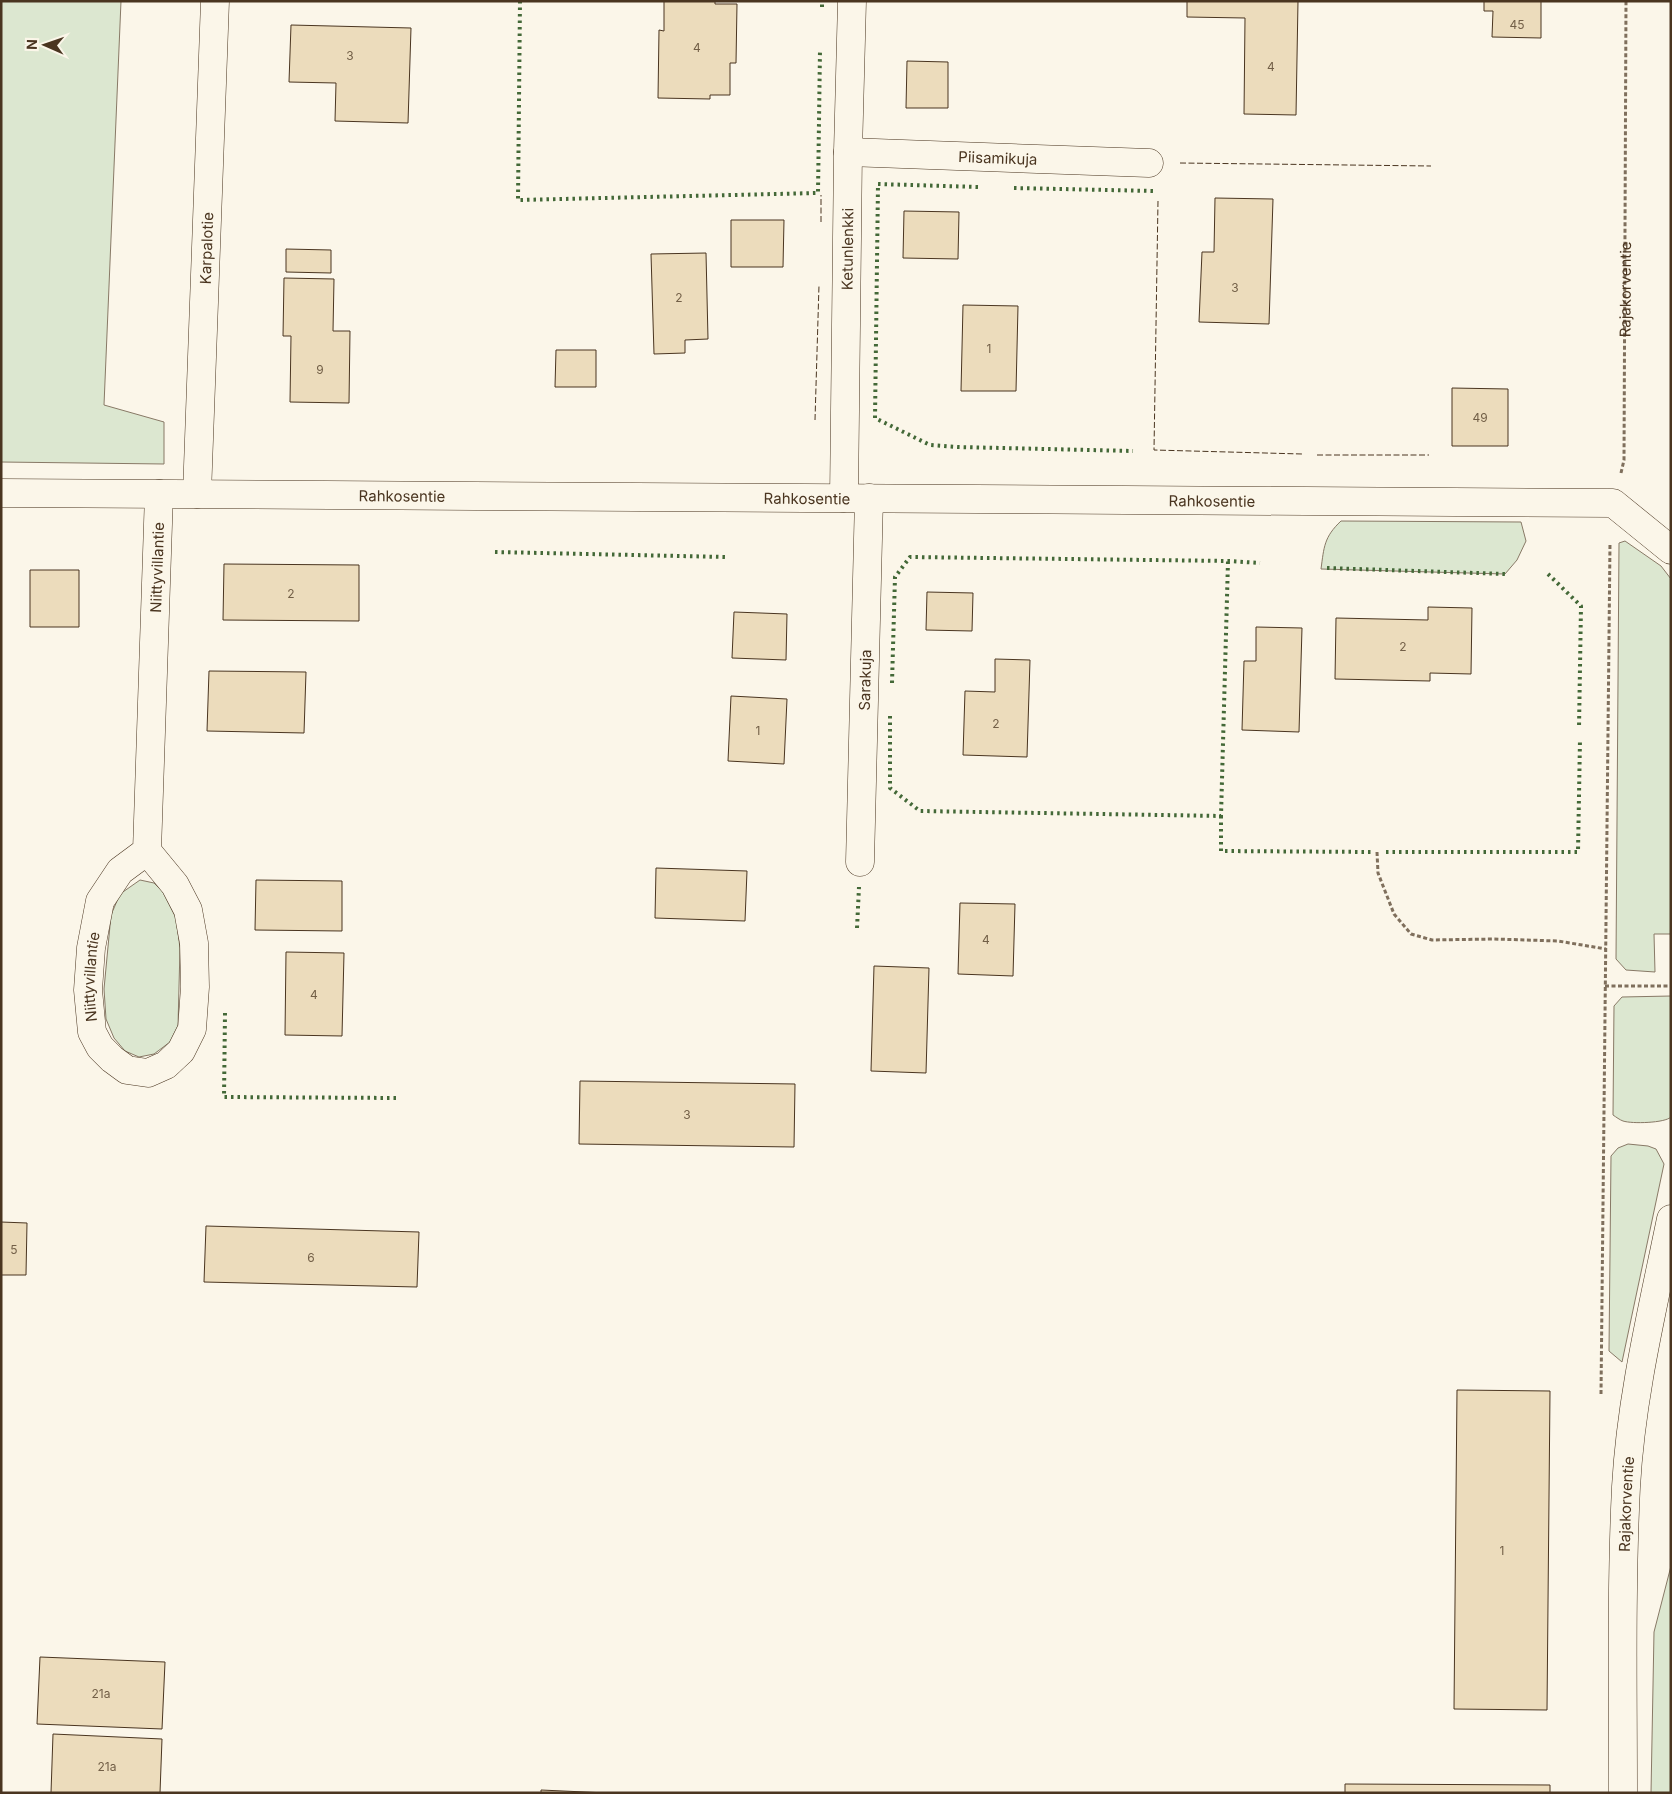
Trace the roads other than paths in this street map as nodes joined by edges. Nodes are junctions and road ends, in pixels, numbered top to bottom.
1 (215, 1) edge
2 (852, 1) edge
3 (848, 152) junction
4 (1149, 163) dead end
5 (1, 493) edge
6 (159, 494) junction
7 (197, 494) junction
8 (856, 498) junction
9 (1671, 550) edge
10 (147, 851) junction
11 (860, 862) dead end
12 (1671, 1219) edge
13 (1623, 1793) edge

1 - 7 street, Karpalotie
2 - 3 street, Ketunlenkki
3 - 4 street, Piisamikuja
3 - 8 street, Ketunlenkki
5 - 6 street, Rahkosentie
6 - 7 street, Rahkosentie
6 - 10 street, Niittyvillantie
7 - 8 street, Rahkosentie
8 - 9 street, Rahkosentie
8 - 11 street, Sarakuja
10 - 10 street, Niittyvillantie
12 - 13 street, Rajakorventie

